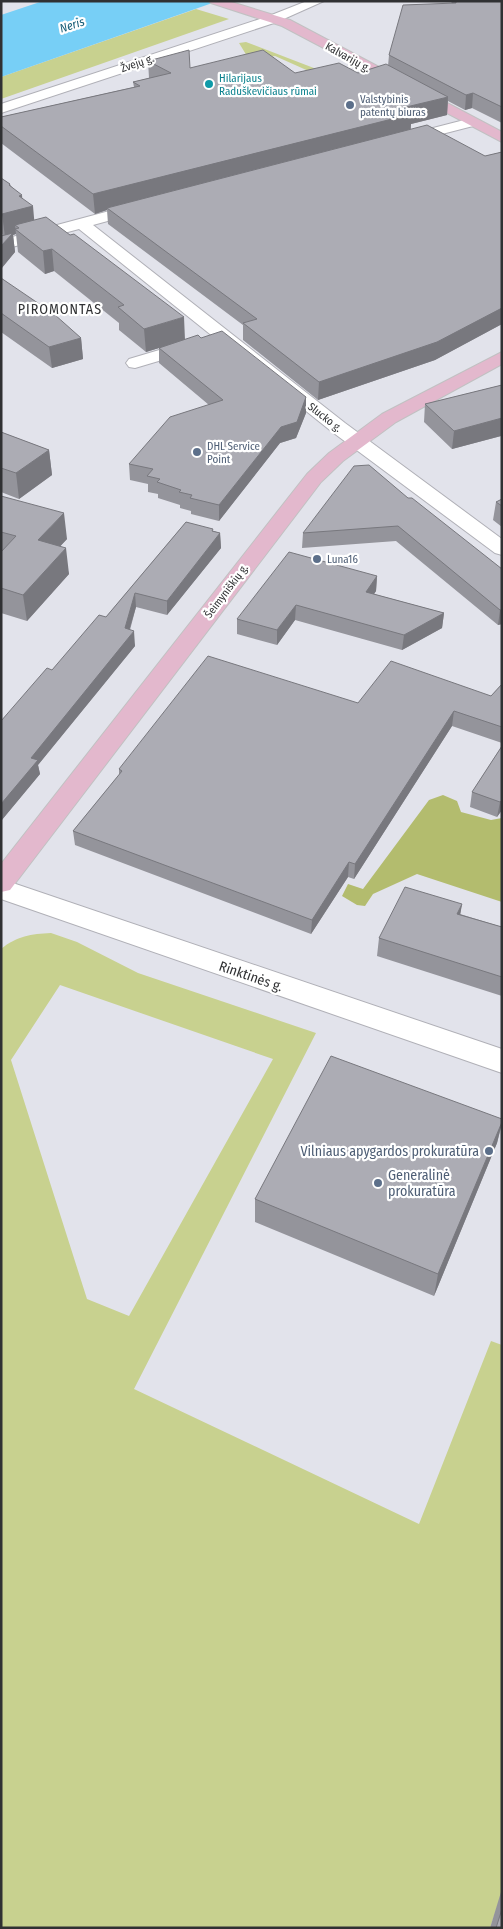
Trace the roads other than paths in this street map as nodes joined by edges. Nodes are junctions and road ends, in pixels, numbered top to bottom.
1 (215, 1) edge
2 (318, 1) edge
3 (273, 18) junction
4 (1, 109) edge
5 (472, 122) junction
6 (502, 138) edge
7 (387, 144) edge
8 (158, 203) edge
9 (82, 224) junction
10 (1, 245) edge
11 (221, 336) junction
12 (502, 357) edge
13 (136, 362) dead end
14 (356, 441) junction
15 (502, 549) edge
16 (1, 883) edge
17 (1, 890) edge
18 (502, 1061) edge

1 - 3 main road, Kalvarijų g.
2 - 3 street, Žvejų g.
3 - 4 street, Žvejų g.
3 - 5 main road, Kalvarijų g.
5 - 6 main road, Kalvarijų g.
5 - 7 street
8 - 9 street
9 - 10 street
9 - 11 street, Slucko g.
11 - 13 street
11 - 14 street, Slucko g.
12 - 14 main road, Šeimyniškių g.
14 - 15 street, Slucko g.
14 - 16 main road, Šeimyniškių g.
17 - 18 street, Rinktinės g.

